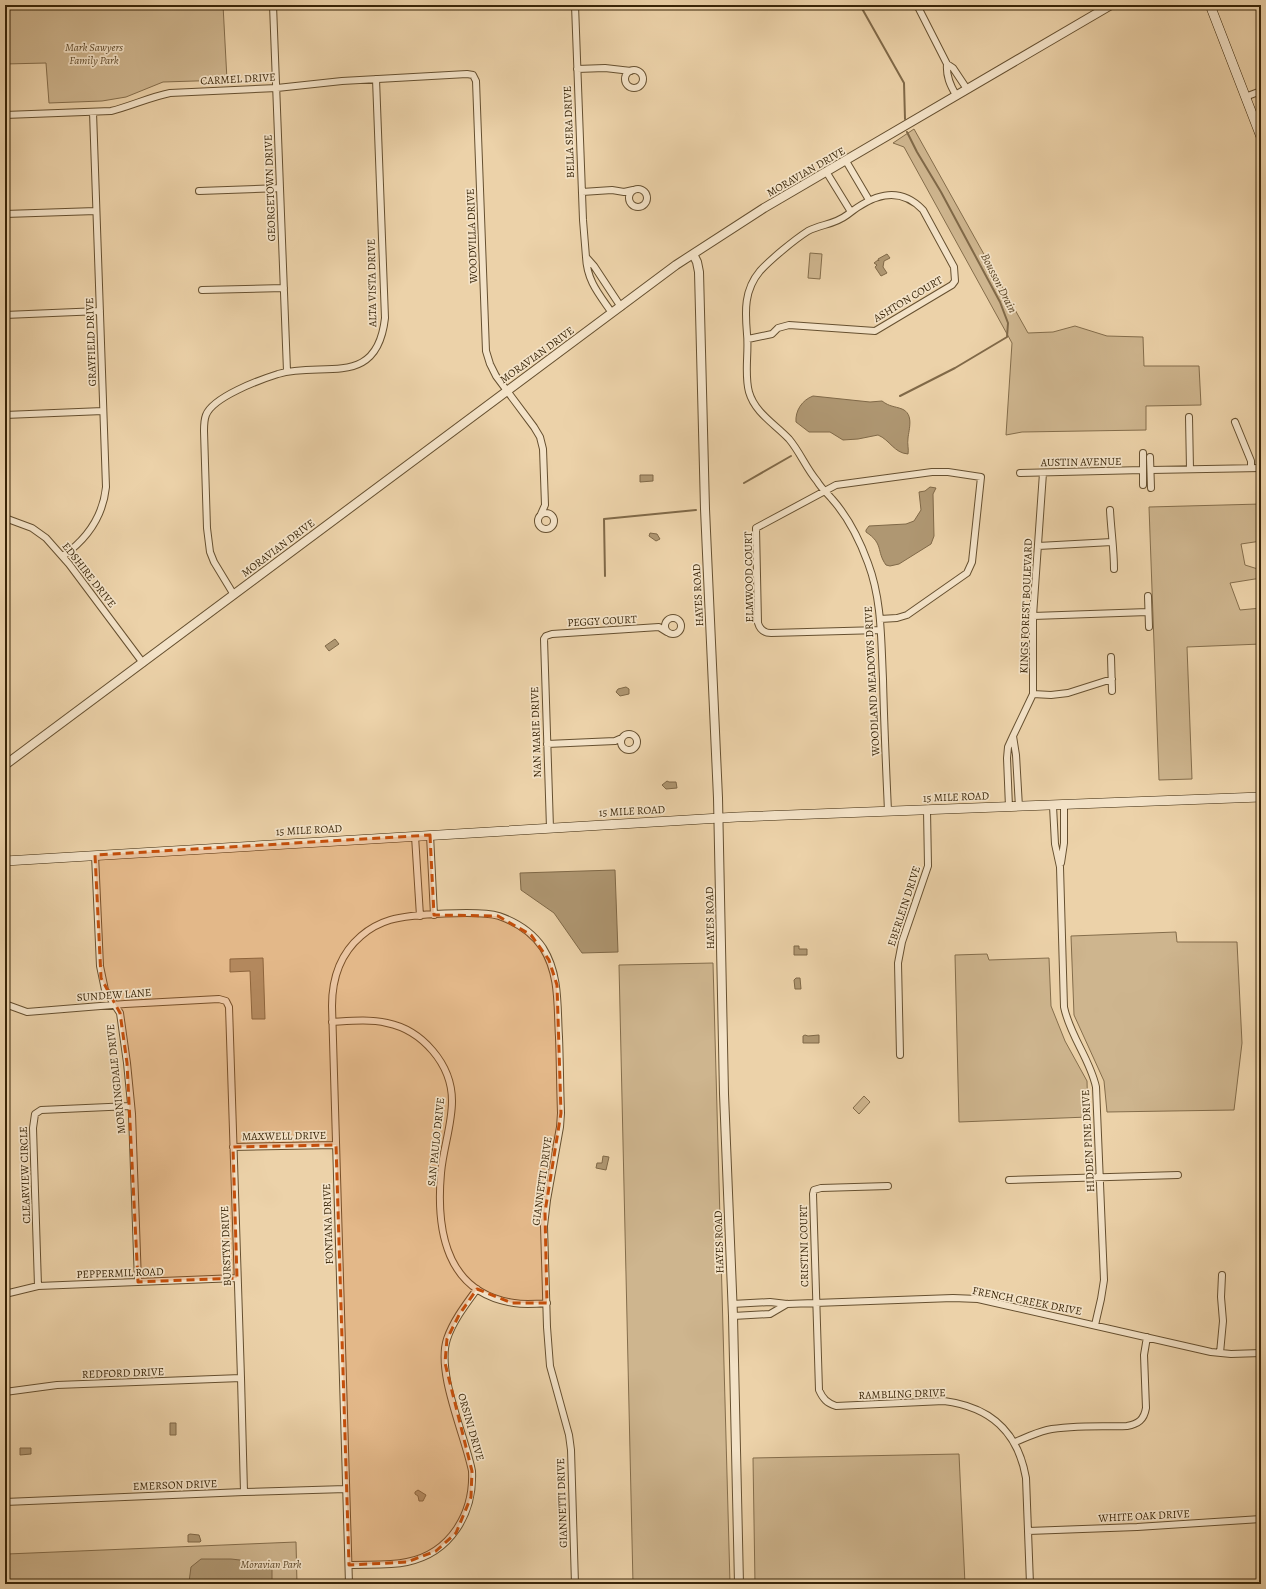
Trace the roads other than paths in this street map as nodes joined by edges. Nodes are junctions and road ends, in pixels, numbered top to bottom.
1 (273, 5) edge
2 (575, 5) edge
3 (918, 5) edge
4 (1112, 5) edge
5 (1210, 5) edge
6 (947, 64) junction
7 (577, 69) junction
8 (620, 70) junction
9 (631, 70) junction
10 (473, 75) joint
11 (376, 79) junction
12 (625, 79) junction
13 (277, 88) junction
14 (967, 89) junction
15 (1261, 90) edge
16 (956, 95) junction
17 (1245, 97) junction
18 (93, 112) junction
19 (5, 115) edge
20 (1261, 137) edge
21 (846, 161) junction
22 (827, 172) junction
23 (280, 188) junction
24 (633, 190) junction
25 (199, 191) dead end
26 (582, 192) junction
27 (624, 192) junction
28 (629, 198) junction
29 (869, 200) junction
30 (860, 206) joint
31 (96, 211) junction
32 (850, 212) junction
33 (5, 214) edge
34 (692, 254) junction
35 (586, 257) junction
36 (284, 288) junction
37 (202, 290) dead end
38 (621, 307) junction
39 (100, 311) junction
40 (612, 313) junction
41 (5, 314) edge
42 (748, 339) junction
43 (286, 371) junction
44 (507, 391) junction
45 (103, 411) junction
46 (5, 415) edge
47 (1189, 417) dead end
48 (1235, 422) dead end
49 (1143, 453) dead end
50 (1150, 457) dead end
51 (1251, 468) junction
52 (1261, 468) edge
53 (1190, 469) junction
54 (1143, 470) junction
55 (1151, 470) junction
56 (1020, 473) dead end
57 (1043, 473) junction
58 (1144, 485) dead end
59 (1151, 488) dead end
60 (824, 490) junction
61 (545, 505) junction
62 (1110, 510) dead end
63 (541, 514) junction
64 (551, 514) junction
65 (5, 518) edge
66 (1112, 542) junction
67 (1038, 546) junction
68 (63, 556) junction
69 (1114, 569) dead end
70 (234, 595) junction
71 (1148, 596) dead end
72 (1148, 612) junction
73 (1033, 616) junction
74 (880, 619) junction
75 (666, 622) junction
76 (659, 627) junction
77 (1149, 627) dead end
78 (880, 630) junction
79 (667, 632) junction
80 (546, 636) joint
81 (1111, 657) dead end
82 (143, 663) junction
83 (1112, 679) junction
84 (1112, 691) dead end
85 (1033, 694) junction
86 (1014, 736) junction
87 (622, 738) junction
88 (615, 741) junction
89 (547, 744) junction
90 (622, 745) junction
91 (5, 765) edge
92 (1261, 798) edge
93 (1064, 805) junction
94 (1053, 806) junction
95 (1008, 807) junction
96 (1019, 807) junction
97 (927, 810) junction
98 (888, 811) junction
99 (718, 818) junction
100 (550, 828) junction
101 (430, 835) junction
102 (415, 836) junction
103 (95, 855) junction
104 (5, 861) edge
105 (1060, 867) junction
106 (434, 915) junction
107 (420, 916) junction
108 (226, 1001) joint
109 (5, 1004) edge
110 (114, 1005) junction
111 (332, 1022) junction
112 (900, 1055) dead end
113 (131, 1106) junction
114 (336, 1145) junction
115 (233, 1147) junction
116 (1178, 1175) dead end
117 (1100, 1177) junction
118 (1009, 1180) dead end
119 (888, 1186) dead end
120 (1222, 1276) dead end
121 (238, 1278) junction
122 (138, 1282) junction
123 (38, 1286) junction
124 (477, 1289) junction
125 (5, 1294) edge
126 (547, 1303) junction
127 (816, 1303) junction
128 (732, 1304) junction
129 (787, 1304) junction
130 (732, 1316) junction
131 (1095, 1325) junction
132 (1147, 1337) junction
133 (1220, 1353) junction
134 (1261, 1353) edge
135 (241, 1378) junction
136 (5, 1392) edge
137 (1015, 1442) junction
138 (346, 1489) junction
139 (244, 1492) junction
140 (5, 1502) edge
141 (1261, 1519) edge
142 (1028, 1531) junction
143 (349, 1565) junction
144 (349, 1584) edge
145 (575, 1584) edge
146 (739, 1584) edge
147 (1030, 1584) edge

1 - 13 street, GEORGETOWN DRIVE
2 - 7 street, BELLA SERA DRIVE
3 - 6 street
4 - 14 street, MORAVIAN DRIVE
5 - 17 main road
6 - 14 street
6 - 16 street
7 - 8 street
7 - 26 street, BELLA SERA DRIVE
8 - 9 street
8 - 12 street
9 - 12 street
9 - 12 street
10 - 11 street, CARMEL DRIVE
10 - 44 street, WOODVILLA DRIVE
11 - 13 street, CARMEL DRIVE
11 - 43 street, ALTA VISTA DRIVE
13 - 18 street, CARMEL DRIVE
13 - 23 street, GEORGETOWN DRIVE
14 - 16 street, MORAVIAN DRIVE
15 - 17 street
16 - 21 street, MORAVIAN DRIVE
17 - 20 main road
18 - 19 street, CARMEL DRIVE
18 - 31 street, GRAYFIELD DRIVE
21 - 22 street, MORAVIAN DRIVE
21 - 29 street
22 - 32 street
22 - 34 street, MORAVIAN DRIVE
23 - 25 street
23 - 36 street, GEORGETOWN DRIVE
24 - 27 street
24 - 28 street
24 - 28 street
26 - 27 street
26 - 35 street, BELLA SERA DRIVE
27 - 28 street
29 - 30 street, ASHTON COURT
29 - 42 street, ASHTON COURT
30 - 32 street, WOODLAND MEADOWS DRIVE
31 - 33 street
31 - 39 street, GRAYFIELD DRIVE
32 - 42 street, WOODLAND MEADOWS DRIVE
34 - 38 street, MORAVIAN DRIVE
34 - 99 street, HAYES ROAD
35 - 38 street
35 - 40 street, BELLA SERA DRIVE
36 - 37 street
36 - 43 street, GEORGETOWN DRIVE
38 - 40 street, MORAVIAN DRIVE
39 - 41 street
39 - 45 street, GRAYFIELD DRIVE
40 - 44 street, MORAVIAN DRIVE
42 - 60 street, WOODLAND MEADOWS DRIVE
43 - 70 street, ALTA VISTA DRIVE
44 - 61 street, WOODVILLA DRIVE
44 - 70 street, MORAVIAN DRIVE
45 - 46 street
45 - 68 street, GRAYFIELD DRIVE
47 - 53 street
48 - 51 street
49 - 54 street
50 - 55 street
51 - 52 street
51 - 53 street
53 - 55 street
54 - 57 street, AUSTIN AVENUE
54 - 58 street
55 - 59 street
56 - 57 street, AUSTIN AVENUE
57 - 67 street, KINGS FOREST BOULEVARD
60 - 74 street, WOODLAND MEADOWS DRIVE
60 - 74 street
60 - 78 street, ELMWOOD COURT
61 - 63 street
61 - 64 street
62 - 66 street
63 - 64 street
63 - 64 street
65 - 68 street, EDSHIRE DRIVE
66 - 67 street
66 - 69 street
67 - 73 street, KINGS FOREST BOULEVARD
68 - 82 street, EDSHIRE DRIVE
70 - 82 street, MORAVIAN DRIVE
71 - 72 street
72 - 73 street
72 - 77 street
73 - 85 street, KINGS FOREST BOULEVARD
74 - 78 street, WOODLAND MEADOWS DRIVE
75 - 76 street
75 - 79 street
75 - 79 street
76 - 79 street
76 - 80 street, PEGGY COURT
78 - 98 street, WOODLAND MEADOWS DRIVE
80 - 89 street, NAN MARIE DRIVE
81 - 83 street
82 - 91 street, MORAVIAN DRIVE
83 - 84 street
83 - 85 street
85 - 86 street, KINGS FOREST BOULEVARD
86 - 95 street, KINGS FOREST BOULEVARD
86 - 96 street
87 - 88 street
87 - 90 street
87 - 90 street
88 - 89 street
88 - 90 street
89 - 100 street, NAN MARIE DRIVE
92 - 93 main road, 15 MILE ROAD
93 - 94 main road, 15 MILE ROAD
93 - 105 street, HIDDEN PINE DRIVE
94 - 96 main road, 15 MILE ROAD
94 - 105 street, HIDDEN PINE DRIVE
95 - 96 main road, 15 MILE ROAD
95 - 97 main road, 15 MILE ROAD
97 - 98 main road, 15 MILE ROAD
97 - 112 street, EBERLEIN DRIVE
98 - 99 main road, 15 MILE ROAD
99 - 100 main road, 15 MILE ROAD
99 - 128 street, HAYES ROAD
100 - 101 main road, 15 MILE ROAD
101 - 102 main road, 15 MILE ROAD
101 - 106 street
102 - 103 main road, 15 MILE ROAD
102 - 107 street
103 - 104 main road, 15 MILE ROAD
103 - 110 street, MORNINGDALE DRIVE
105 - 117 street, HIDDEN PINE DRIVE
106 - 107 street, FONTANA DRIVE
106 - 126 street, GIANNETTI DRIVE
107 - 111 street, FONTANA DRIVE
108 - 110 street, SUNDEW LANE
108 - 115 street, BURSTYN DRIVE
109 - 110 street, SUNDEW LANE
110 - 113 street, MORNINGDALE DRIVE
111 - 114 street, FONTANA DRIVE
111 - 124 street, SAN PAULO DRIVE
113 - 122 street, MORNINGDALE DRIVE
113 - 123 street, CLEARVIEW CIRCLE
114 - 115 street, MAXWELL DRIVE
114 - 138 street, FONTANA DRIVE
115 - 121 street, BURSTYN DRIVE
116 - 117 street
117 - 118 street
117 - 131 street, HIDDEN PINE DRIVE
119 - 127 street, CRISTINI COURT
120 - 133 street
121 - 122 street, PEPPERMIL ROAD
121 - 135 street, BURSTYN DRIVE
122 - 123 street, PEPPERMIL ROAD
123 - 125 street, PEPPERMIL ROAD
124 - 126 street, SAN PAULO DRIVE
124 - 143 street, ORSINI DRIVE
126 - 145 street, GIANNETTI DRIVE
127 - 129 street, FRENCH CREEK DRIVE
127 - 131 street, FRENCH CREEK DRIVE
127 - 137 street, RAMBLING DRIVE
128 - 129 street, FRENCH CREEK DRIVE
128 - 130 street, HAYES ROAD
129 - 130 street, FRENCH CREEK DRIVE
130 - 146 street, HAYES ROAD
131 - 132 street, FRENCH CREEK DRIVE
132 - 133 street, FRENCH CREEK DRIVE
132 - 137 street
133 - 134 street, FRENCH CREEK DRIVE
135 - 136 street, REDFORD DRIVE
135 - 139 street, BURSTYN DRIVE
137 - 142 street, RAMBLING DRIVE
138 - 139 street, EMERSON DRIVE
138 - 143 street, FONTANA DRIVE
139 - 140 street, EMERSON DRIVE
141 - 142 street, WHITE OAK DRIVE
142 - 147 street, RAMBLING DRIVE
143 - 144 street, FONTANA DRIVE

